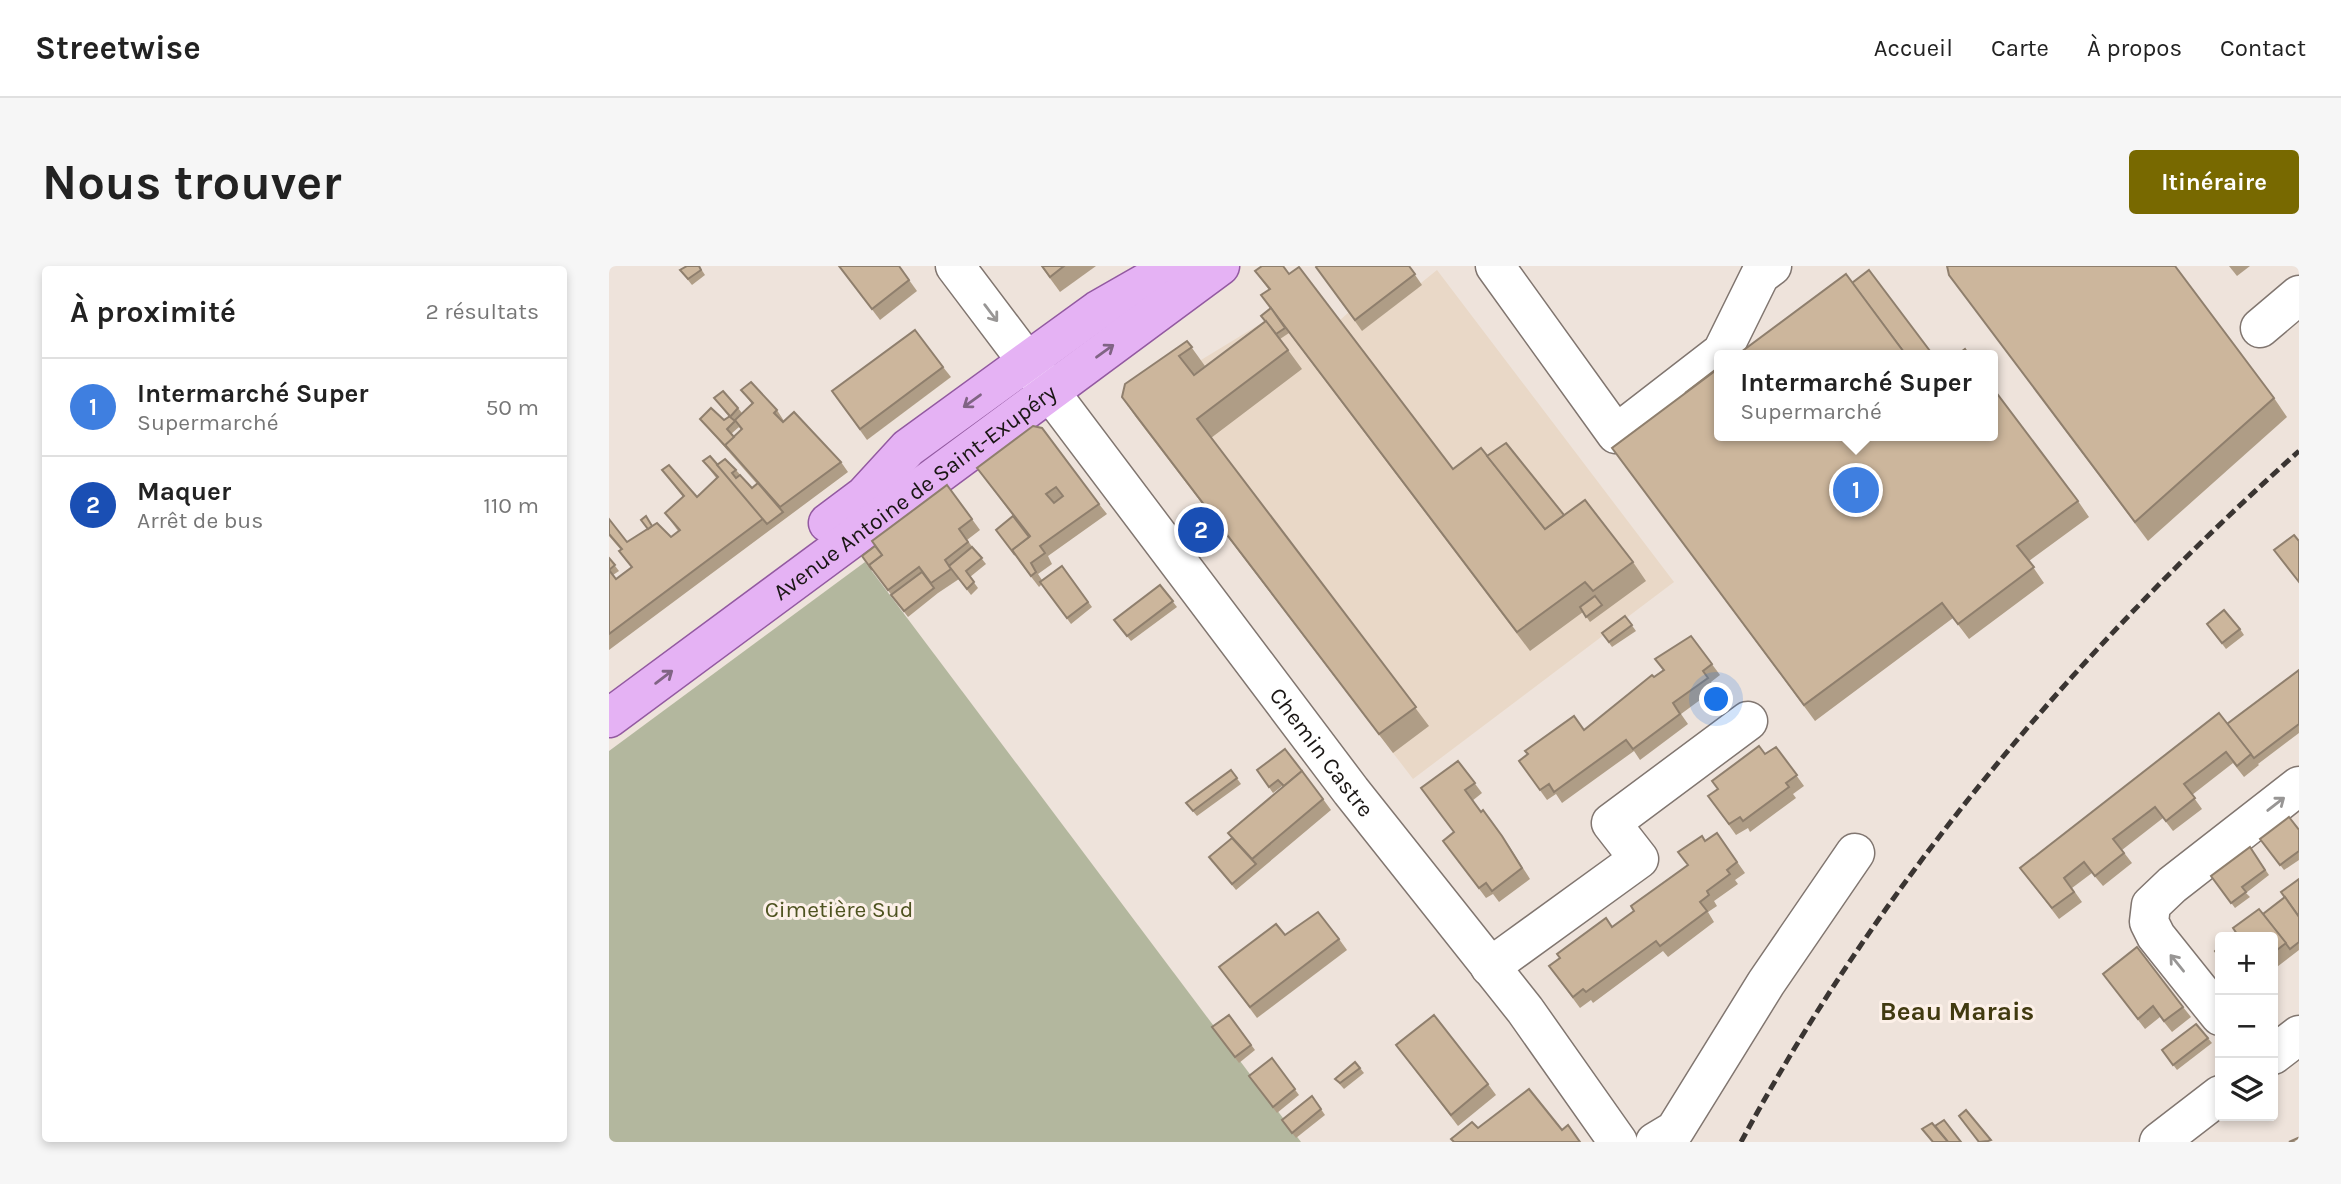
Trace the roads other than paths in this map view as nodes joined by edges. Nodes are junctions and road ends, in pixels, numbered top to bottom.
1 (955, 266) edge
2 (1175, 266) edge
3 (1220, 266) edge
4 (1495, 266) edge
5 (1772, 266) edge
6 (2299, 295) edge
7 (2260, 328) dead end
8 (1723, 350) edge
9 (1714, 358) edge
10 (1027, 361) junction
11 (1050, 391) junction
12 (609, 685) edge
13 (609, 718) edge
14 (1748, 721) dead end
15 (2299, 786) edge
16 (1855, 853) dead end
17 (1490, 967) junction
18 (2215, 1010) edge
19 (2299, 1035) edge
20 (2278, 1051) edge
21 (2215, 1099) edge
22 (1618, 1142) edge
23 (1655, 1142) edge
24 (2159, 1142) edge

1 -> 10 street, Chemin Castre
2 - 10 main road, Avenue Antoine de Saint-Exupéry
11 -> 3 main road, Avenue Antoine de Saint-Exupéry
4 - 9 street
5 - 8 street
6 - 7 street
10 - 11 street, Chemin Castre
10 -> 12 main road, Avenue Antoine de Saint-Exupéry
13 -> 11 main road, Avenue Antoine de Saint-Exupéry
11 - 17 street, Chemin Castre
14 - 17 street
18 -> 15 street
16 - 23 street
17 - 22 street, Chemin Castre
19 - 20 street
21 - 24 street

